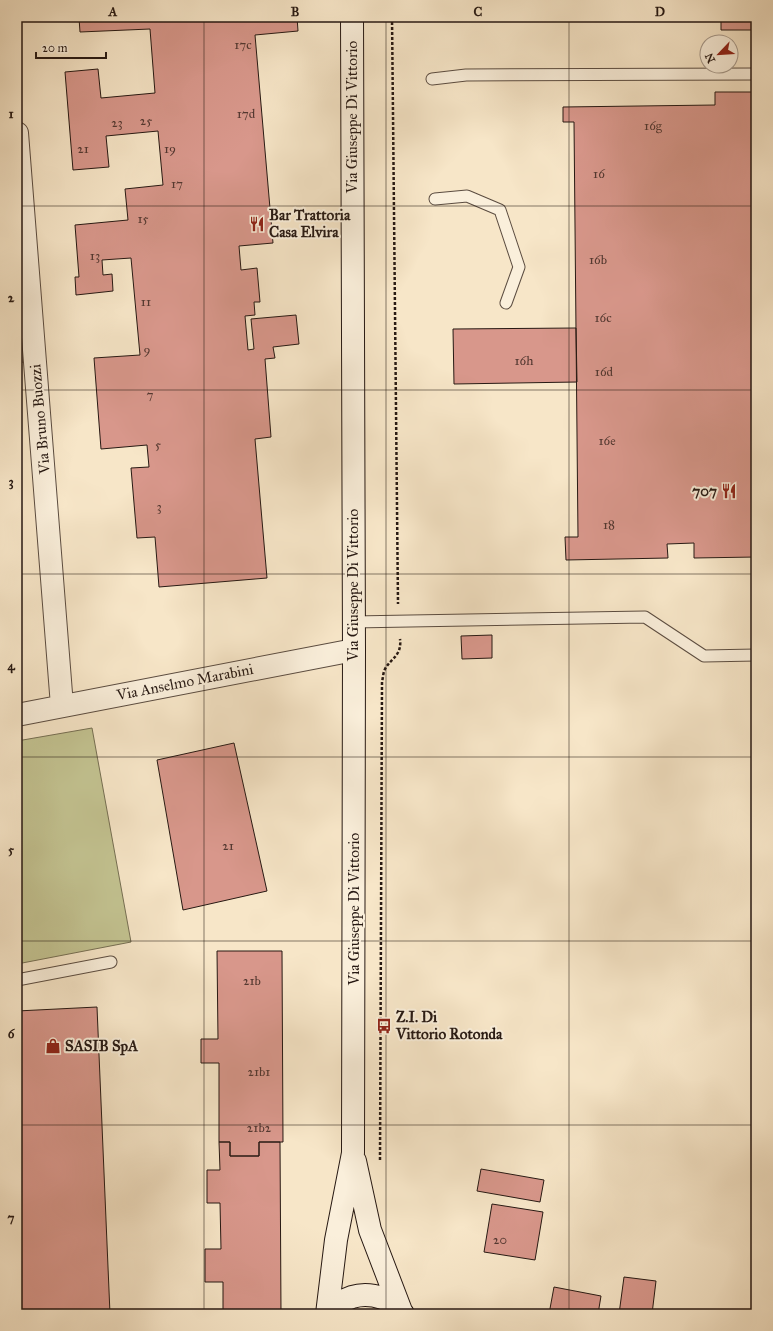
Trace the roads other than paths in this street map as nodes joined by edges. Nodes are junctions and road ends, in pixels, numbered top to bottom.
1 (352, 17) edge
2 (756, 74) edge
3 (432, 79) dead end
4 (17, 133) edge
5 (435, 199) dead end
6 (506, 303) dead end
7 (354, 622) junction
8 (354, 650) junction
9 (756, 655) edge
10 (62, 706) junction
11 (17, 715) edge
12 (111, 962) dead end
13 (17, 980) edge
14 (353, 1153) junction
15 (402, 1313) edge
16 (328, 1314) edge

1 - 7 street, Via Giuseppe Di Vittorio
2 - 3 lane
4 - 10 street, Via Bruno Buozzi
5 - 6 lane
7 - 8 street, Via Giuseppe Di Vittorio
7 - 9 lane
8 - 10 street, Via Anselmo Marabini
8 - 14 street, Via Giuseppe Di Vittorio
10 - 11 street, Via Anselmo Marabini
12 - 13 lane
14 - 15 street, Via Giuseppe Di Vittorio
14 - 16 street, Via Giuseppe Di Vittorio
15 - 16 street, Via Giuseppe Di Vittorio

